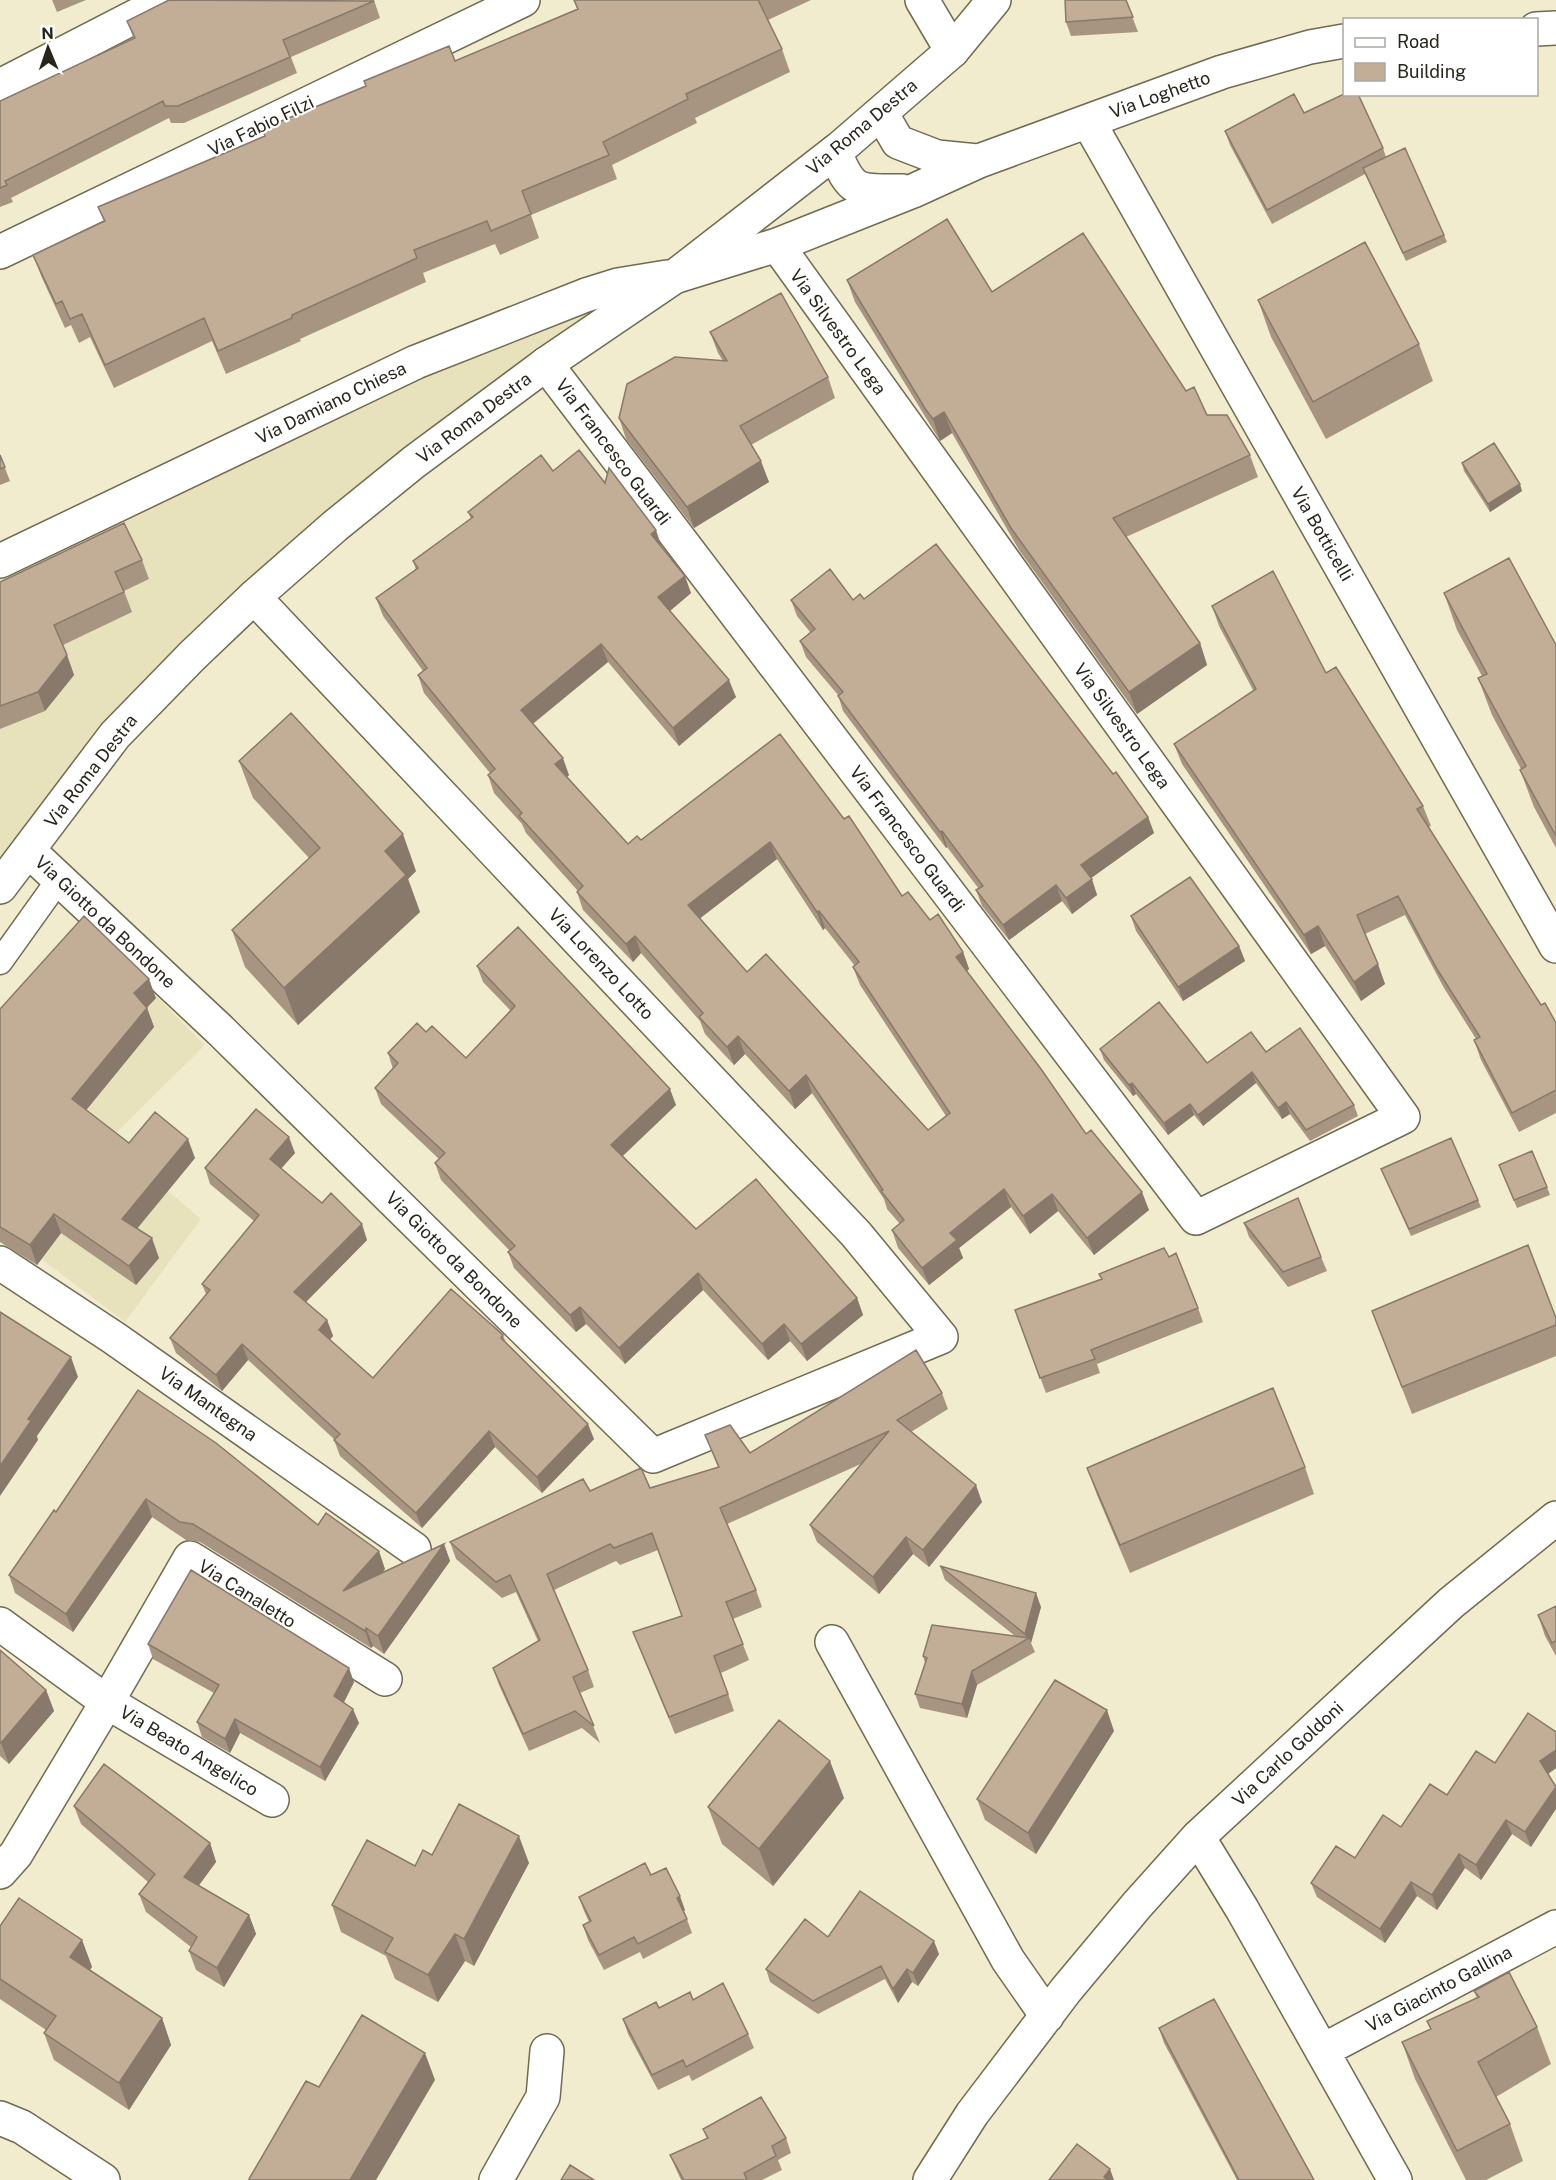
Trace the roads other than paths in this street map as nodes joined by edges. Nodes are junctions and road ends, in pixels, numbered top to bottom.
1 (167, 0) edge
2 (523, 0) edge
3 (922, 0) edge
4 (994, 0) edge
5 (1538, 28) edge
6 (1556, 28) edge
7 (1343, 41) edge
8 (952, 51) junction
9 (0, 86) edge
10 (881, 113) junction
11 (1089, 121) junction
12 (835, 152) junction
13 (979, 161) junction
14 (913, 191) junction
15 (777, 245) junction
16 (0, 252) edge
17 (674, 276) junction
18 (546, 364) junction
19 (0, 561) edge
20 (254, 597) junction
21 (29, 851) junction
22 (60, 878) junction
23 (0, 887) edge
24 (1556, 946) edge
25 (0, 962) edge
26 (1303, 1166) joint
27 (0, 1263) edge
28 (941, 1337) joint
29 (1556, 1518) edge
30 (414, 1549) dead end
31 (0, 1624) edge
32 (832, 1642) dead end
33 (385, 1679) dead end
34 (107, 1702) junction
35 (272, 1800) dead end
36 (1198, 1837) junction
37 (0, 1872) edge
38 (1556, 1927) edge
39 (1047, 2016) junction
40 (547, 2051) dead end
41 (1322, 2051) junction
42 (0, 2118) edge
43 (102, 2180) edge
44 (496, 2180) edge
45 (930, 2180) edge
46 (1395, 2180) edge

1 - 9 street
2 - 16 street, Via Fabio Filzi
3 - 8 street
4 - 8 street, Via Roma Destra
5 - 6 street
7 - 11 street, Via Loghetto
8 - 10 street, Via Roma Destra
10 - 12 street, Via Roma Destra
10 - 13 street, Via Loghetto
11 - 13 street, Via Loghetto
11 - 24 street, Via Botticelli
12 - 14 street, Via Loghetto
12 - 17 street, Via Roma Destra
13 - 14 street, Via Loghetto
14 - 15 street, Via Loghetto
15 - 17 street, Via Loghetto
15 - 26 street, Via Silvestro Lega
17 - 18 street, Via Roma Destra
17 - 19 street, Via Damiano Chiesa
18 - 20 street, Via Roma Destra
18 - 26 street, Via Francesco Guardi
20 - 21 street, Via Roma Destra
20 - 28 street, Via Lorenzo Lotto
21 - 22 street, Via Giotto da Bondone
21 - 23 street, Via Roma Destra
22 - 25 lane
22 - 28 street, Via Giotto da Bondone
27 - 30 street, Via Mantegna
29 - 36 street, Via Carlo Goldoni
31 - 34 street, Via Beato Angelico
32 - 39 street
33 - 34 street, Via Canaletto
34 - 35 street, Via Beato Angelico
34 - 37 street, Via Beato Angelico
36 - 39 street, Via Carlo Goldoni
36 - 41 street
38 - 41 street, Via Giacinto Gallina
39 - 45 street, Via Carlo Goldoni
40 - 44 street
41 - 46 street
42 - 43 street

